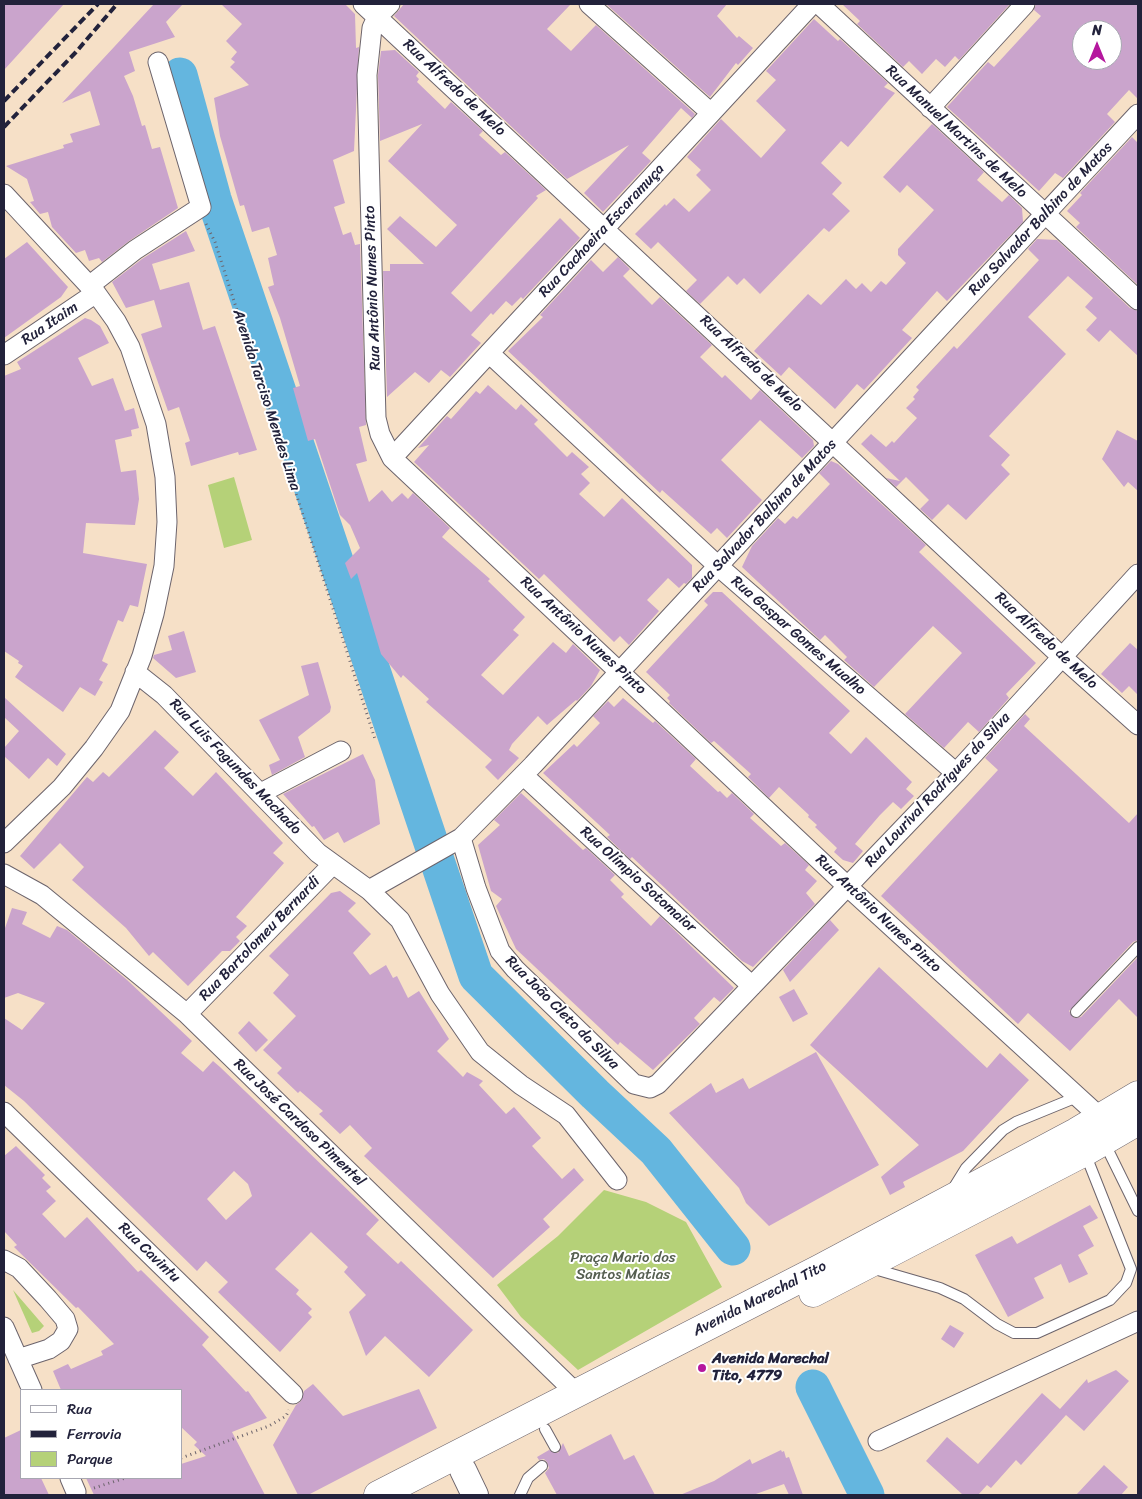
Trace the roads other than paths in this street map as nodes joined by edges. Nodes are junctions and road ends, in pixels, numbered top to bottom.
1 (363, 4) edge
2 (589, 4) edge
3 (812, 4) edge
4 (819, 4) edge
5 (1025, 4) edge
6 (383, 10) edge
7 (158, 62) dead end
8 (930, 108) junction
9 (711, 113) junction
10 (1138, 114) edge
11 (4, 194) edge
12 (1045, 215) junction
13 (604, 228) junction
14 (92, 289) junction
15 (1138, 300) edge
16 (488, 353) junction
17 (4, 355) edge
18 (833, 441) junction
19 (392, 458) junction
20 (718, 566) junction
21 (1138, 574) edge
22 (1062, 656) junction
23 (621, 671) junction
24 (135, 672) junction
25 (1138, 725) edge
26 (341, 751) dead end
27 (956, 773) junction
28 (523, 775) junction
29 (261, 793) junction
30 (454, 842) junction
31 (4, 843) edge
32 (333, 864) junction
33 (4, 874) edge
34 (847, 886) junction
35 (370, 890) junction
36 (1138, 947) edge
37 (752, 986) junction
38 (1076, 1012) dead end
39 (187, 1014) junction
40 (650, 1088) joint
41 (1138, 1096) edge
42 (1077, 1097) junction
43 (4, 1112) edge
44 (1138, 1121) edge
45 (1096, 1137) junction
46 (617, 1180) dead end
47 (946, 1200) junction
48 (1138, 1211) edge
49 (4, 1260) edge
50 (865, 1266) junction
51 (1138, 1321) edge
52 (4, 1327) edge
53 (18, 1359) junction
54 (32, 1389) edge
55 (576, 1393) junction
56 (293, 1394) road end
57 (546, 1430) junction
58 (878, 1441) dead end
59 (542, 1466) dead end
60 (463, 1470) junction
61 (378, 1495) edge
62 (418, 1495) edge
63 (475, 1495) edge
64 (520, 1495) edge

1 - 6 street, Rua Alfredo de Melo
2 - 9 street
3 - 9 street, Rua Cachoeira Escaramuça
4 - 8 street, Rua Manuel Martins de Melo
5 - 8 street
6 - 13 street, Rua Alfredo de Melo
6 - 19 street, Rua Antônio Nunes Pinto
7 - 14 street, Rua Itaim
8 - 12 street, Rua Manuel Martins de Melo
9 - 13 street, Rua Cachoeira Escaramuça
10 - 12 street, Rua Salvador Balbino de Matos
11 - 14 street
12 - 15 street, Rua Manuel Martins de Melo
12 - 18 street, Rua Salvador Balbino de Matos
13 - 16 street, Rua Cachoeira Escaramuça
13 - 18 street, Rua Alfredo de Melo
14 - 17 street, Rua Itaim
14 - 24 street
16 - 19 street, Rua Cachoeira Escaramuça
16 - 20 street, Rua Gaspar Gomes Mualho
18 - 20 street, Rua Salvador Balbino de Matos
18 - 22 street, Rua Alfredo de Melo
19 - 23 street, Rua Antônio Nunes Pinto
20 - 23 street, Rua Salvador Balbino de Matos
20 - 27 street, Rua Gaspar Gomes Mualho
21 - 22 street, Rua Lourival Rodrigues da Silva
22 - 25 street, Rua Alfredo de Melo
22 - 27 street, Rua Lourival Rodrigues da Silva
23 - 28 street, Rua Salvador Balbino de Matos
23 - 34 street, Rua Antônio Nunes Pinto
24 - 29 street, Rua Luis Fagundes Machado
24 - 31 street
26 - 29 street
27 - 34 street, Rua Lourival Rodrigues da Silva
28 - 30 street, Rua Salvador Balbino de Matos
28 - 37 street, Rua Olímpio Sotomaior
29 - 32 street, Rua Luis Fagundes Machado
30 - 35 street, Rua Salvador Balbino de Matos
30 - 40 street, Rua João Cleto da Silva
32 - 35 street
32 - 39 street, Rua Bartolomeu Bernardi
33 - 39 street, Rua José Cardoso Pimentel
34 - 37 street, Rua Lourival Rodrigues da Silva
34 - 42 street, Rua Antônio Nunes Pinto
35 - 46 street
36 - 38 lane
37 - 40 street, Rua Lourival Rodrigues da Silva
39 - 55 street, Rua José Cardoso Pimentel
41 - 45 main road, Avenida Marechal Tito
42 - 45 street, Rua Antônio Nunes Pinto
42 - 47 lane
43 - 56 street, Rua Cavintu
44 - 45 main road, Avenida Marechal Tito
45 - 47 main road, Avenida Marechal Tito
45 - 48 lane
45 - 50 main road, Avenida Marechal Tito
45 - 50 lane
47 - 55 main road, Avenida Marechal Tito
49 - 53 street
50 - 57 main road, Avenida Marechal Tito
51 - 58 street
52 - 53 street
53 - 54 street
55 - 57 main road, Avenida Marechal Tito
57 - 60 main road, Avenida Marechal Tito
57 - 61 main road, Avenida Marechal Tito
59 - 64 lane
60 - 62 main road, Avenida Marechal Tito
60 - 63 street

